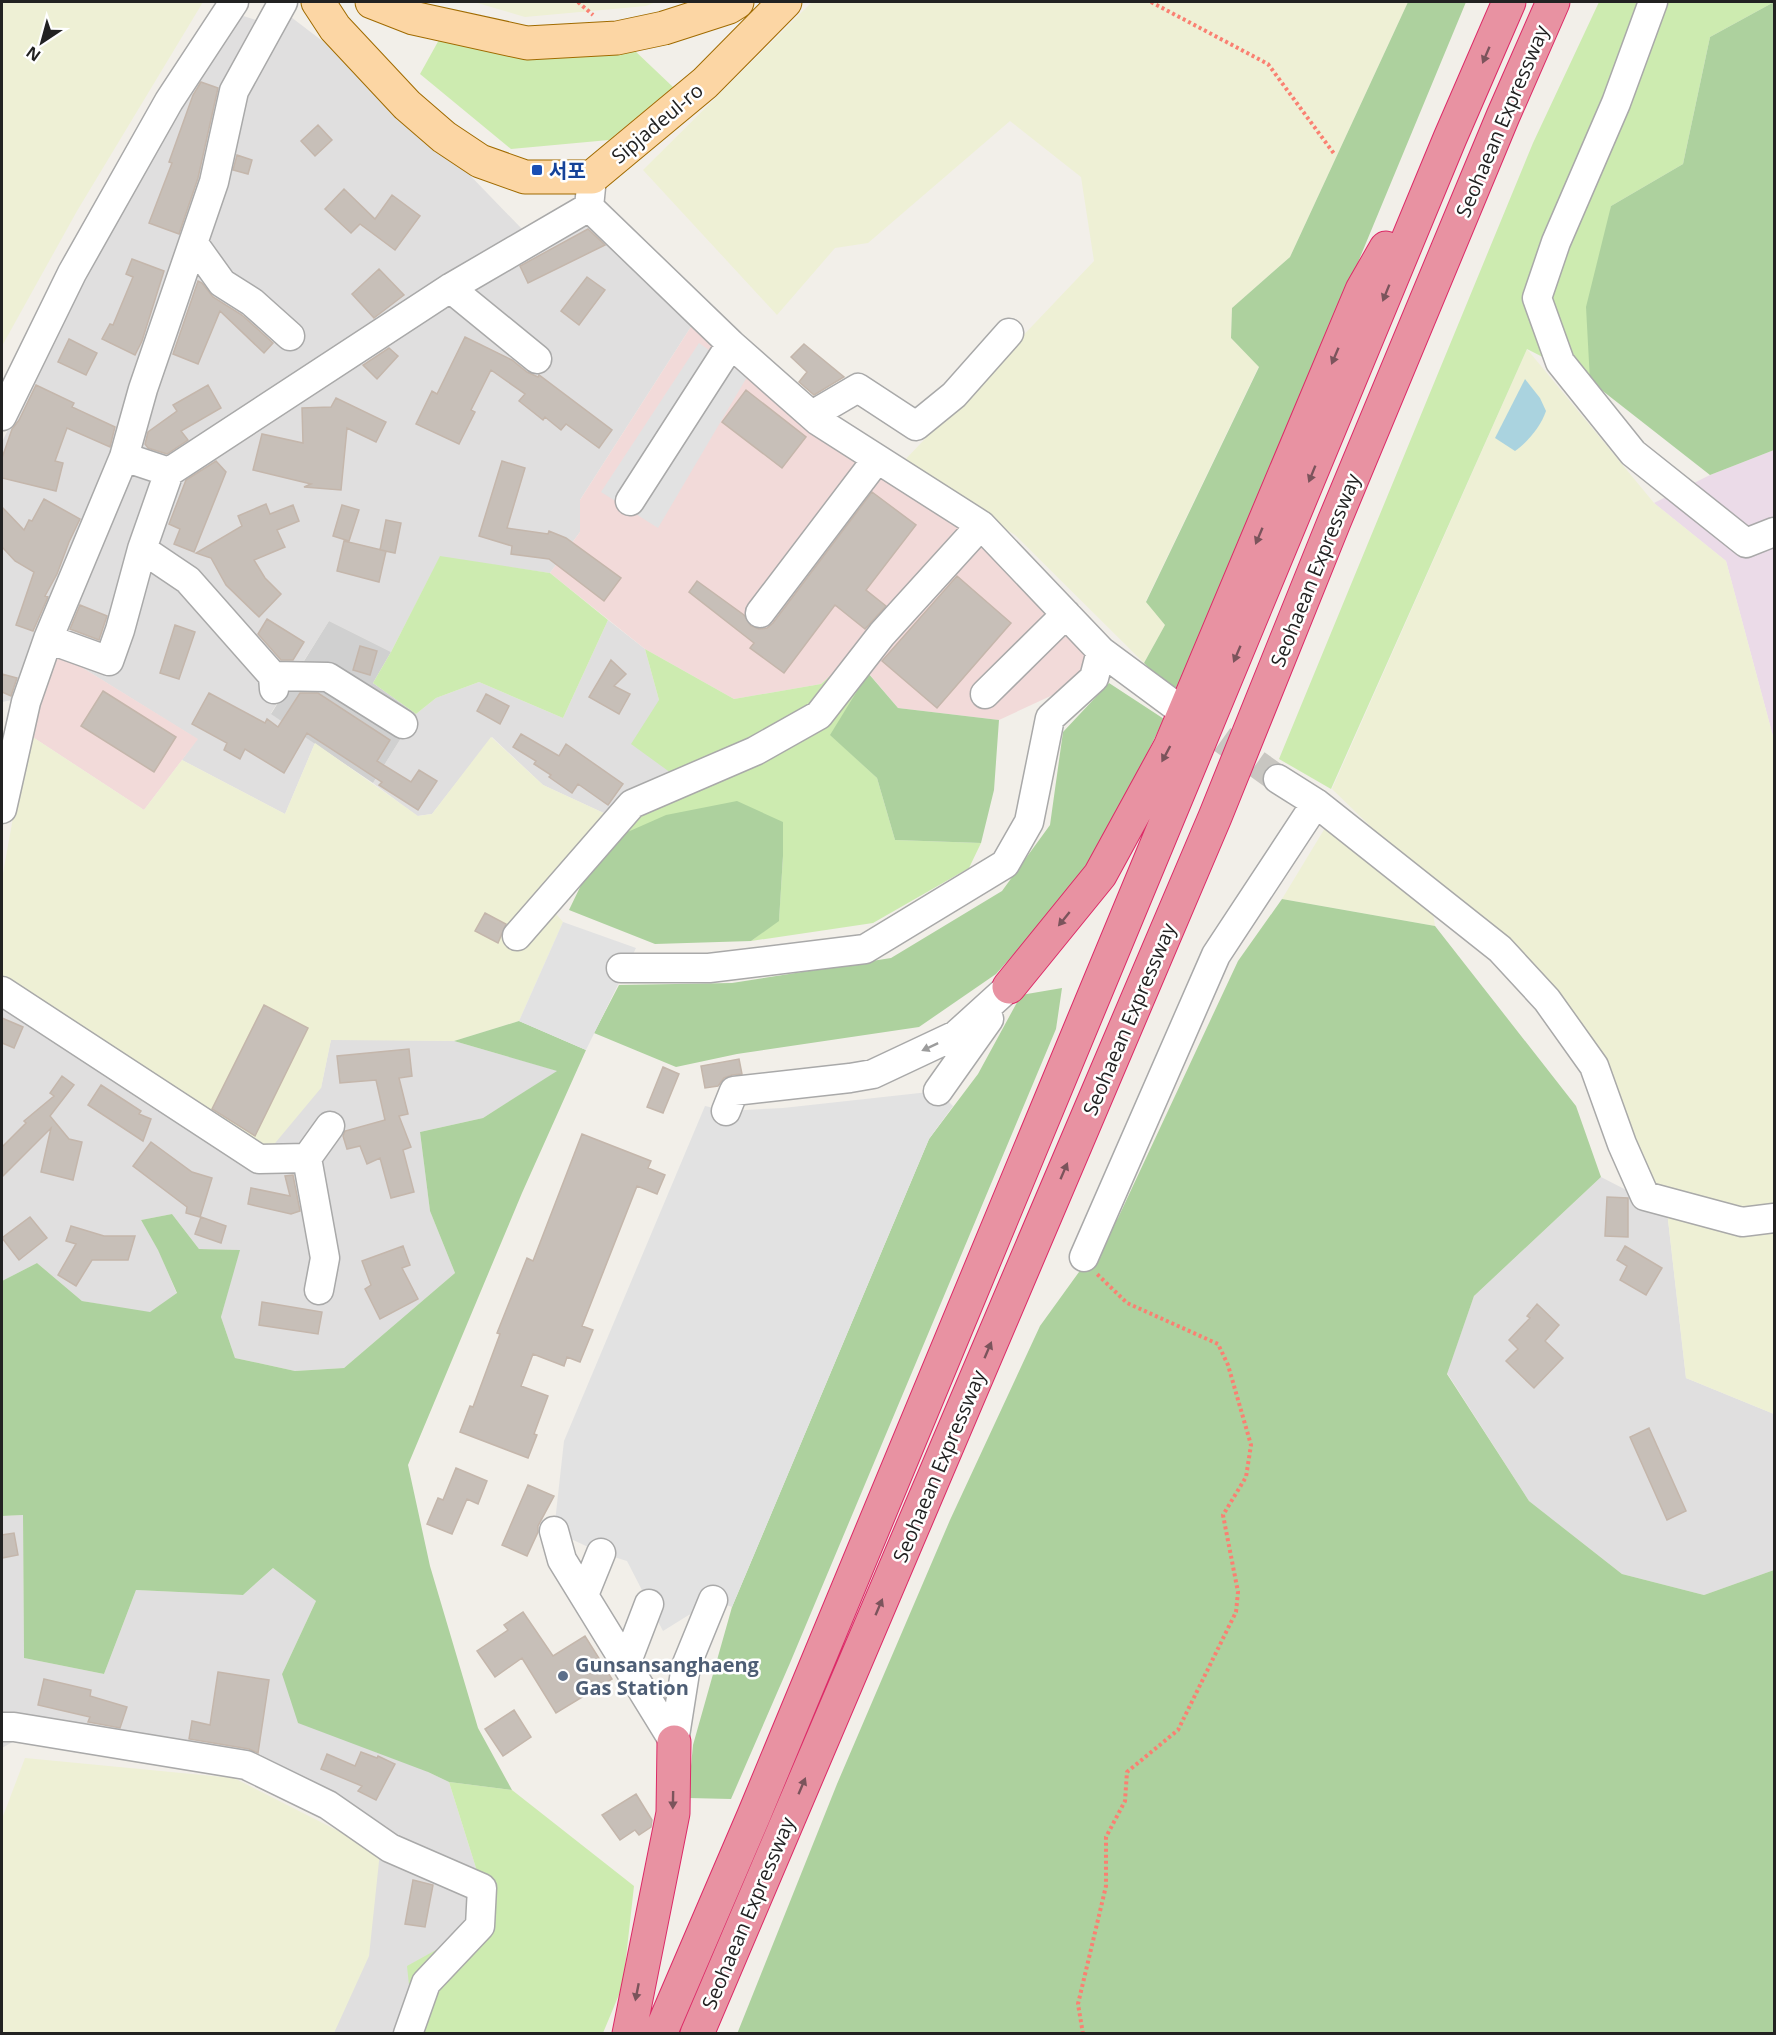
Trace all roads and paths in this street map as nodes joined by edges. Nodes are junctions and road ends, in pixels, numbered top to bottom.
1 (234, 2) edge
2 (283, 2) edge
3 (318, 2) edge
4 (372, 2) edge
5 (737, 2) edge
6 (785, 2) edge
7 (1151, 2) edge
8 (1509, 2) edge
9 (1553, 2) edge
10 (1653, 2) edge
11 (1450, 138) junction
12 (1335, 155) dead end
13 (590, 192) junction
14 (194, 244) junction
15 (450, 288) junction
16 (1009, 333) dead end
17 (290, 336) dead end
18 (731, 344) junction
19 (537, 359) dead end
20 (812, 415) junction
21 (2, 416) edge
22 (124, 457) junction
23 (877, 459) junction
24 (169, 472) junction
25 (630, 501) dead end
26 (981, 525) junction
27 (1774, 532) edge
28 (142, 549) junction
29 (760, 613) dead end
30 (1066, 614) junction
31 (48, 639) junction
32 (1101, 651) junction
33 (986, 694) dead end
34 (14, 705) edge
35 (1174, 705) tunnel mouth
36 (403, 724) dead end
37 (1278, 779) tunnel mouth
38 (1316, 803) junction
39 (2, 809) edge
40 (517, 936) dead end
41 (621, 968) dead end
42 (1009, 987) junction
43 (2, 991) edge
44 (938, 1091) dead end
45 (726, 1111) dead end
46 (330, 1126) dead end
47 (307, 1158) junction
48 (1774, 1218) edge
49 (1084, 1257) joint
50 (319, 1290) dead end
51 (554, 1531) dead end
52 (601, 1553) dead end
53 (584, 1595) junction
54 (713, 1600) dead end
55 (649, 1604) dead end
56 (626, 1664) junction
57 (2, 1727) edge
58 (674, 1742) junction
59 (408, 2034) edge
60 (629, 2034) edge
61 (660, 2034) edge
62 (697, 2034) edge
63 (1083, 2034) edge

1 - 21 street
2 - 14 street
3 - 13 main road, Sipjadeul-ro
4 - 5 main road
6 - 13 main road, Sipjadeul-ro
7 - 12 path
8 -> 11 highway, Seohaean Expressway
62 -> 9 highway, Seohaean Expressway
10 - 27 street
11 -> 42 highway
11 -> 61 highway, Seohaean Expressway
13 - 15 street
13 - 18 street
14 - 17 street
14 - 22 street
15 - 19 street
15 - 24 street
16 - 20 street
18 - 20 street
18 - 25 street
20 - 23 street
22 - 24 street
22 - 31 street
23 - 26 street
23 - 29 street
24 - 28 street
26 - 30 street
26 - 40 street
28 - 31 street
28 - 36 street
30 - 32 street
30 - 33 street
31 - 34 street
32 - 35 street
32 - 41 street
34 - 39 street
37 - 38 street
38 - 48 street
38 - 49 street
42 - 44 street
42 -> 45 street
43 - 47 street
46 - 47 street
47 - 50 street
49 - 63 path
51 - 53 street
52 - 53 street
53 - 56 street
54 - 58 street
55 - 56 street
56 - 58 street
57 - 59 street
58 -> 60 highway

